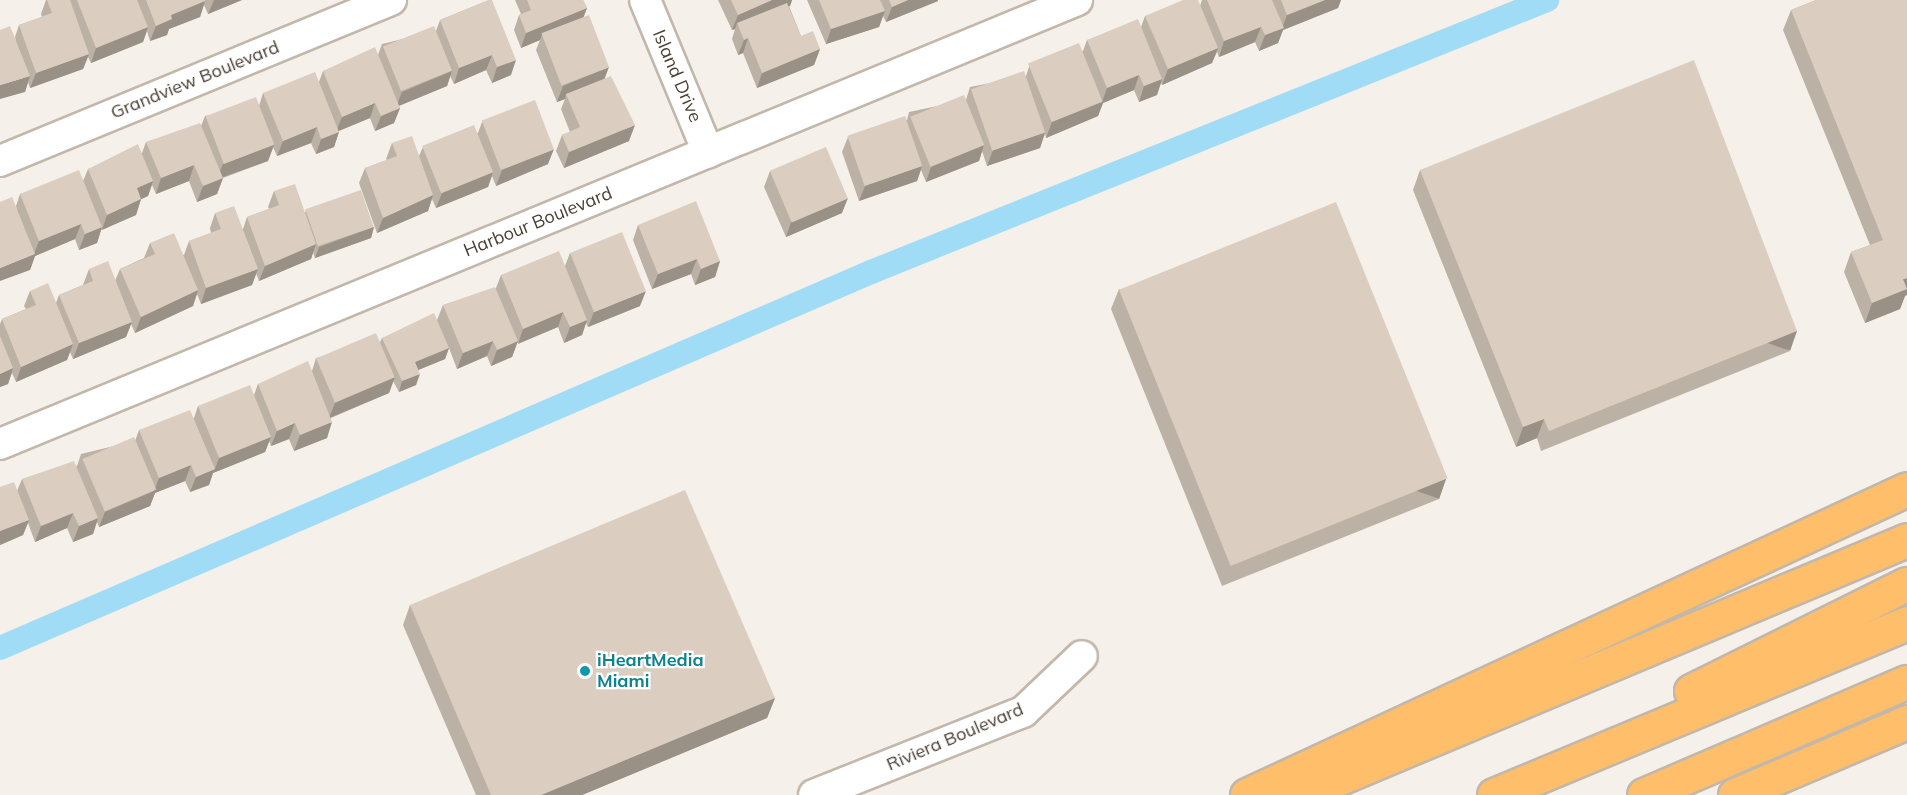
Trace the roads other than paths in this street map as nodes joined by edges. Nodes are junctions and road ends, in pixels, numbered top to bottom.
1 (391, 0) edge
2 (645, 0) edge
3 (1077, 0) edge
4 (708, 152) junction
5 (0, 161) edge
6 (0, 444) edge
7 (1907, 489) edge
8 (1907, 540) edge
9 (1907, 584) edge
10 (1907, 623) edge
11 (1082, 656) dead end
12 (1907, 682) edge
13 (1907, 722) edge
14 (1503, 791) edge
15 (814, 795) edge
16 (1247, 795) edge
17 (1299, 795) edge
18 (1644, 795) edge
19 (1735, 795) edge

1 - 5 street, Grandview Boulevard
2 - 4 street, Island Drive
3 - 4 street, Harbour Boulevard
4 - 6 street, Harbour Boulevard
7 - 16 highway
8 - 17 highway
9 - 14 highway
10 - 14 highway
11 - 15 street, Riviera Boulevard
12 - 18 highway
13 - 19 highway

